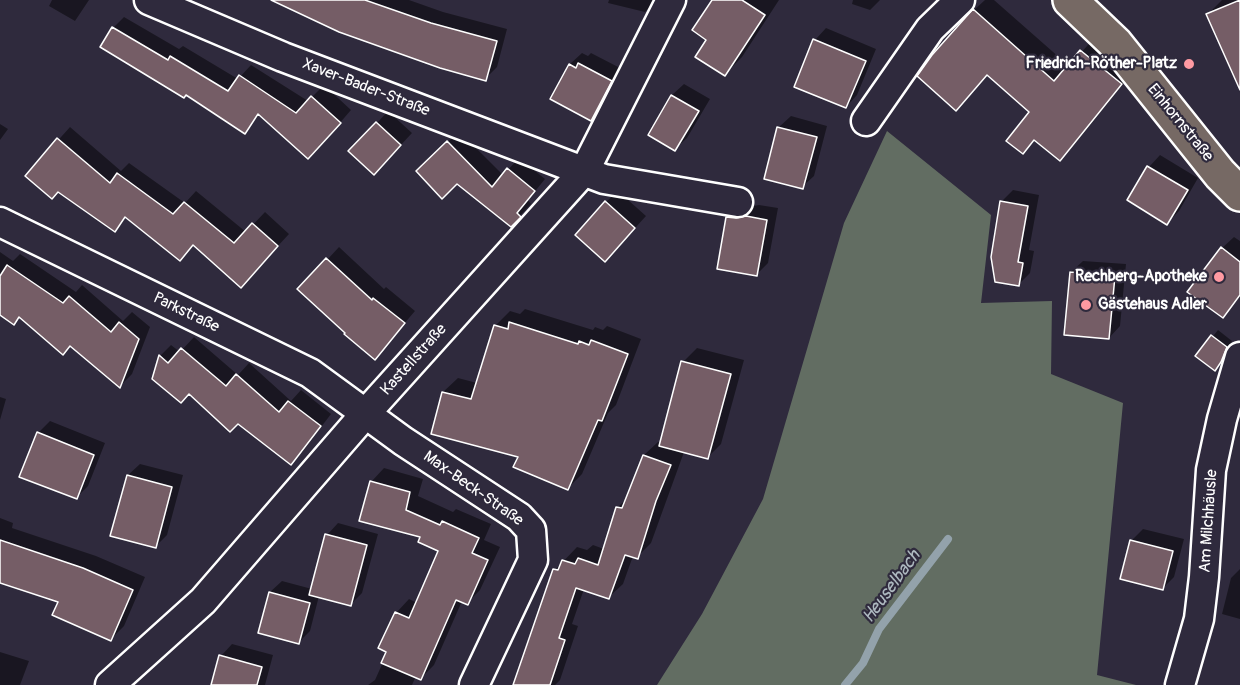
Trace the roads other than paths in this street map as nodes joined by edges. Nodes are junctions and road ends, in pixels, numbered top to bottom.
1 (149, 0) edge
2 (671, 0) edge
3 (960, 0) edge
4 (1070, 0) edge
5 (866, 121) dead end
6 (585, 170) junction
7 (1240, 194) edge
8 (738, 202) dead end
9 (0, 222) edge
10 (1240, 357) edge
11 (366, 413) junction
12 (110, 685) edge
13 (474, 685) edge
14 (1180, 685) edge

1 - 6 street, Xaver-Bader-Straße
2 - 6 street, Kastellstraße
3 - 5 street
4 - 7 main road, Einhornstraße
6 - 8 street, Xaver-Bader-Straße
6 - 11 street, Kastellstraße
9 - 11 street, Parkstraße
10 - 14 street, Am Milchhäusle
11 - 12 street, Kastellstraße
11 - 13 street, Max-Beck-Straße

